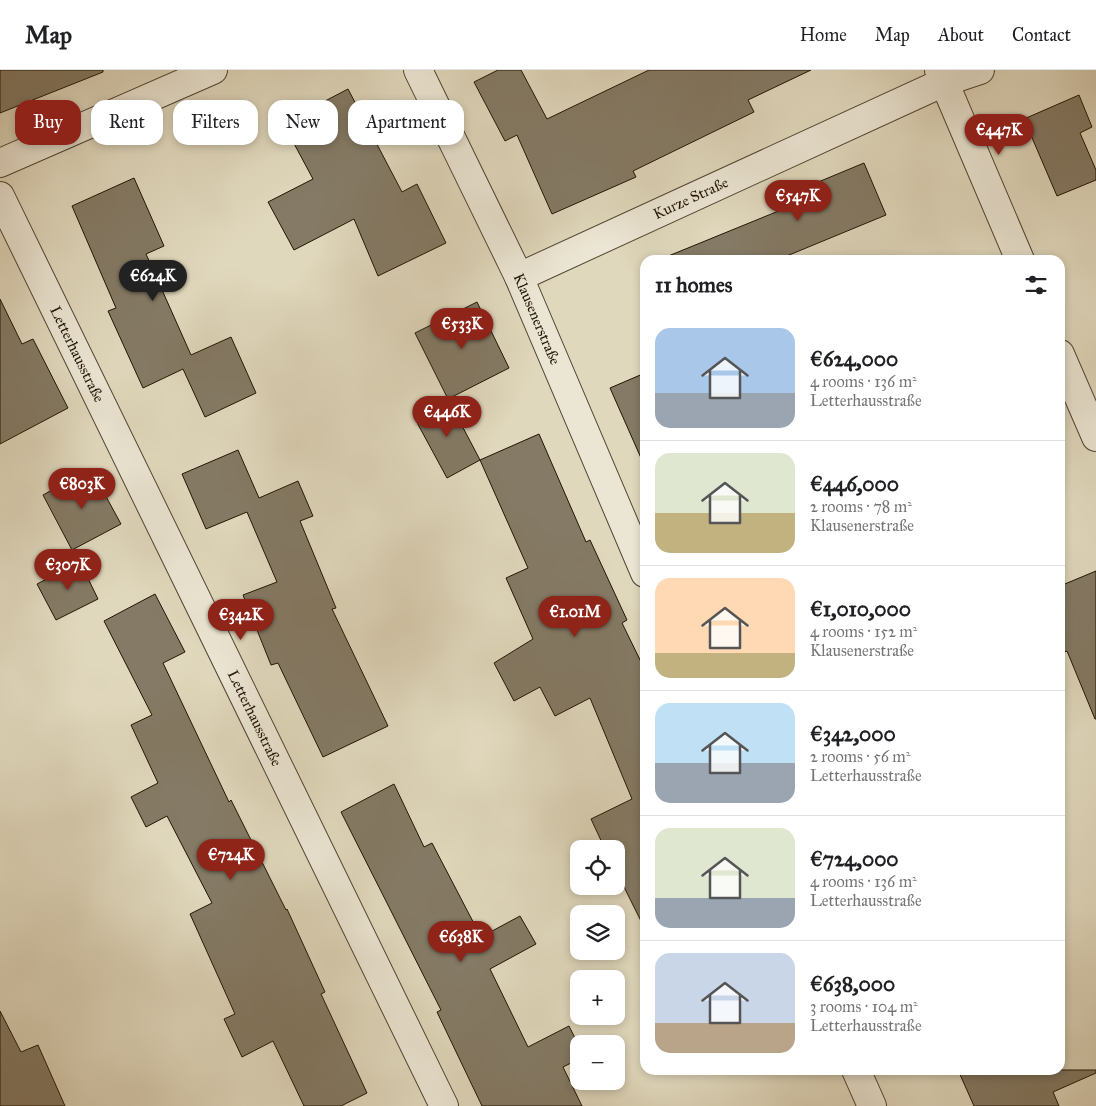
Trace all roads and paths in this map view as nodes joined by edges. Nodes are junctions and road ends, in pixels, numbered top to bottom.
1 (213, 70) edge
2 (418, 70) edge
3 (980, 70) edge
4 (941, 76) edge
5 (0, 163) edge
6 (0, 196) edge
7 (1018, 255) edge
8 (519, 277) junction
9 (1065, 366) edge
10 (1096, 437) edge
11 (640, 562) edge
12 (858, 1075) edge
13 (444, 1106) edge
14 (872, 1106) edge

1 - 5 street
2 - 8 street, Klausenerstraße
3 - 4 street, Kurze Straße
4 - 7 street
4 - 8 street, Kurze Straße
6 - 13 street, Letterhausstraße
8 - 11 street, Klausenerstraße
9 - 10 street
12 - 14 street

